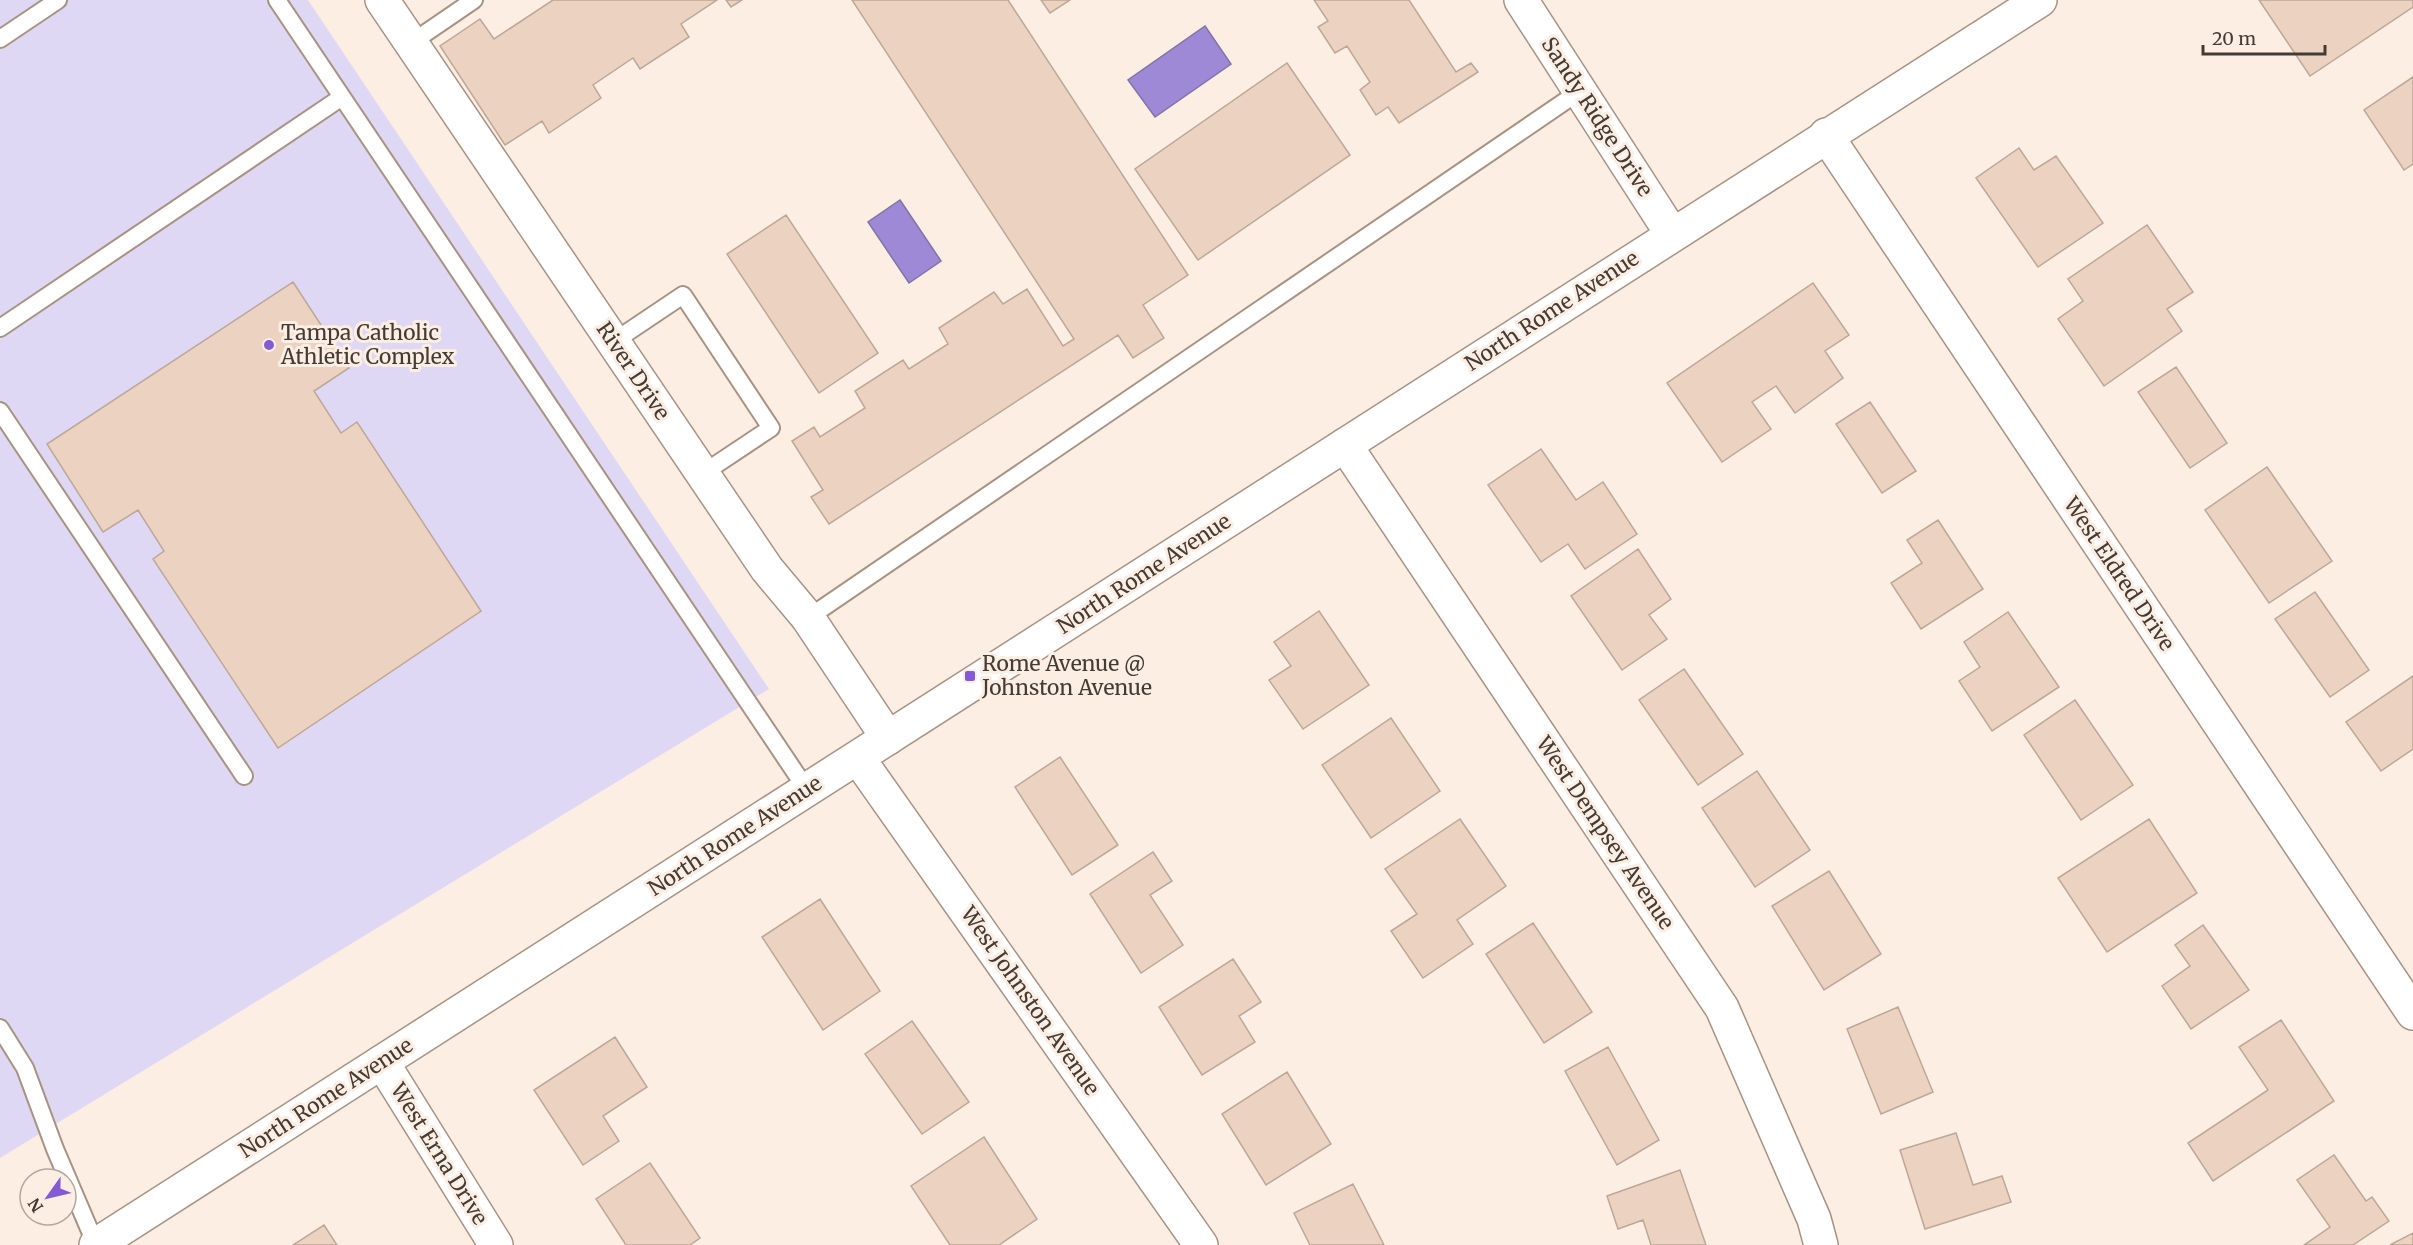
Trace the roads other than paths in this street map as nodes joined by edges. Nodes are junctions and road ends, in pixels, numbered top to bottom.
1 (58, 0) edge
2 (277, 0) edge
3 (382, 0) edge
4 (474, 0) edge
5 (1521, 0) edge
6 (2040, 0) edge
7 (0, 39) edge
8 (411, 43) junction
9 (1580, 91) junction
10 (342, 96) junction
11 (1826, 135) junction
12 (1672, 234) junction
13 (0, 328) edge
14 (613, 342) junction
15 (0, 411) edge
16 (1345, 445) junction
17 (702, 474) junction
18 (808, 618) junction
19 (888, 738) junction
20 (858, 758) junction
21 (244, 776) dead end
22 (807, 790) junction
23 (2413, 1013) edge
24 (0, 1028) edge
25 (382, 1062) junction
26 (96, 1245) edge
27 (496, 1245) edge
28 (1201, 1245) edge
29 (1821, 1245) edge

1 - 7 lane
2 - 10 lane
3 - 8 street, River Drive
4 - 8 lane
5 - 9 street, Sandy Ridge Drive
6 - 11 street, North Rome Avenue
8 - 14 street, River Drive
9 - 12 street, Sandy Ridge Drive
9 - 18 lane
10 - 13 lane
10 - 22 lane
11 - 12 street, North Rome Avenue
11 - 23 street, West Eldred Drive
12 - 16 street, North Rome Avenue
14 - 17 street, River Drive
14 - 17 lane
15 - 21 lane
16 - 19 street, North Rome Avenue
16 - 29 street, West Dempsey Avenue
17 - 18 street, River Drive
18 - 19 street, River Drive
19 - 20 street, North Rome Avenue
20 - 22 street, North Rome Avenue
20 - 28 street, West Johnston Avenue
22 - 25 street, North Rome Avenue
24 - 26 lane
25 - 26 street, North Rome Avenue
25 - 27 street, West Erna Drive

